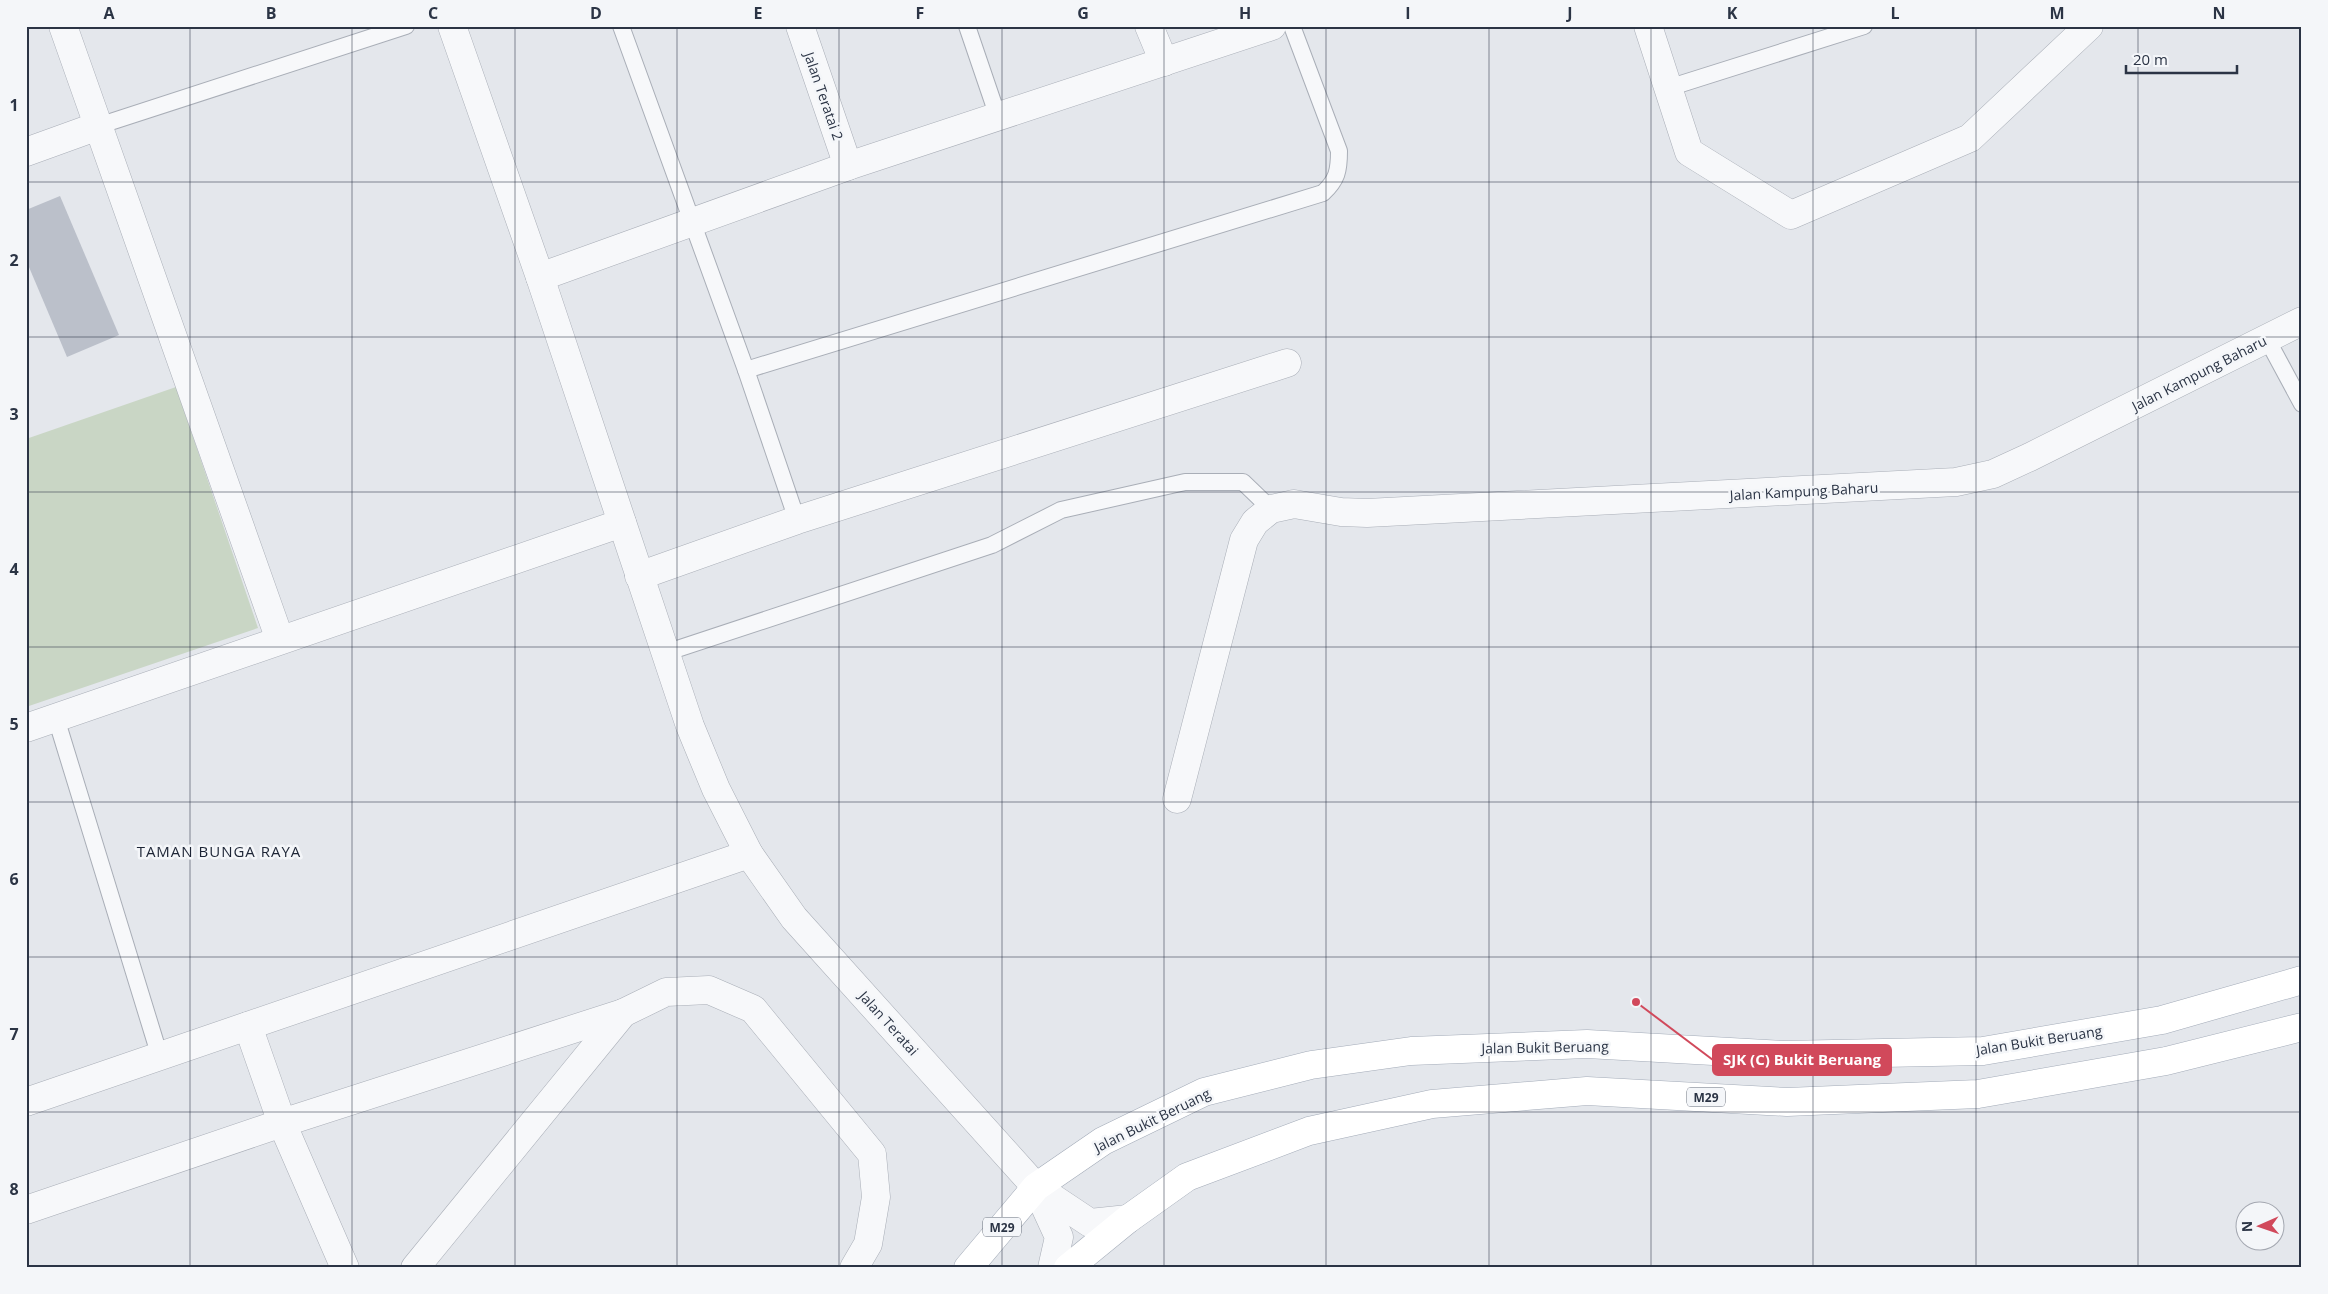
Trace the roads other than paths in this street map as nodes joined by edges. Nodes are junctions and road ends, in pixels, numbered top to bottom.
1 (63, 26) edge
2 (406, 26) edge
3 (452, 26) edge
4 (621, 26) edge
5 (800, 26) edge
6 (967, 26) edge
7 (1149, 26) edge
8 (1272, 26) edge
9 (1292, 26) edge
10 (1648, 26) edge
11 (1864, 26) edge
12 (2089, 26) edge
13 (1164, 62) junction
14 (1668, 88) junction
15 (998, 117) junction
16 (98, 126) junction
17 (26, 152) edge
18 (848, 166) junction
19 (694, 221) junction
20 (540, 277) junction
21 (2302, 321) edge
22 (2267, 339) junction
23 (1287, 363) dead end
24 (746, 370) junction
25 (2302, 404) edge
26 (1271, 509) junction
27 (797, 520) junction
28 (622, 523) junction
29 (639, 576) junction
30 (280, 640) junction
31 (665, 653) junction
32 (56, 718) junction
33 (26, 728) edge
34 (1177, 799) dead end
35 (749, 854) junction
36 (2302, 980) edge
37 (624, 1013) junction
38 (248, 1026) junction
39 (2302, 1027) edge
40 (160, 1057) junction
41 (26, 1102) edge
42 (282, 1123) junction
43 (1036, 1187) junction
44 (26, 1210) edge
45 (1128, 1219) junction
46 (345, 1268) edge
47 (415, 1268) edge
48 (854, 1268) edge
49 (968, 1268) edge
50 (1052, 1268) edge
51 (1068, 1268) edge

1 - 16 street
2 - 16 lane
3 - 20 street, Jalan Teratai
4 - 19 lane
5 - 18 street, Jalan Teratai 2
6 - 15 lane
7 - 13 street
8 - 13 street
9 - 24 lane
10 - 14 street
11 - 14 lane
12 - 14 street
13 - 15 street
15 - 18 street
16 - 17 street
16 - 30 street
18 - 19 street
19 - 20 street
19 - 24 lane
20 - 28 street, Jalan Teratai
21 - 22 street, Jalan Kampung Baharu
22 - 25 lane
22 - 26 street, Jalan Kampung Baharu
23 - 27 street
24 - 27 lane
26 - 31 lane
26 - 34 street
27 - 29 street
28 - 29 street, Jalan Teratai
28 - 30 street
29 - 31 street, Jalan Teratai
30 - 32 street
31 - 35 street, Jalan Teratai
32 - 33 street
32 - 40 lane
35 - 38 street
35 - 43 street, Jalan Teratai
36 - 43 main road, Jalan Bukit Beruang / M29
37 - 42 street
37 - 47 street
37 - 48 street
38 - 40 street
38 - 42 street
39 - 45 main road, M29
40 - 41 street
42 - 44 street
42 - 46 street
43 - 45 street
43 - 49 main road, Jalan Bukit Beruang / M29
43 - 50 street
45 - 51 main road, M29

